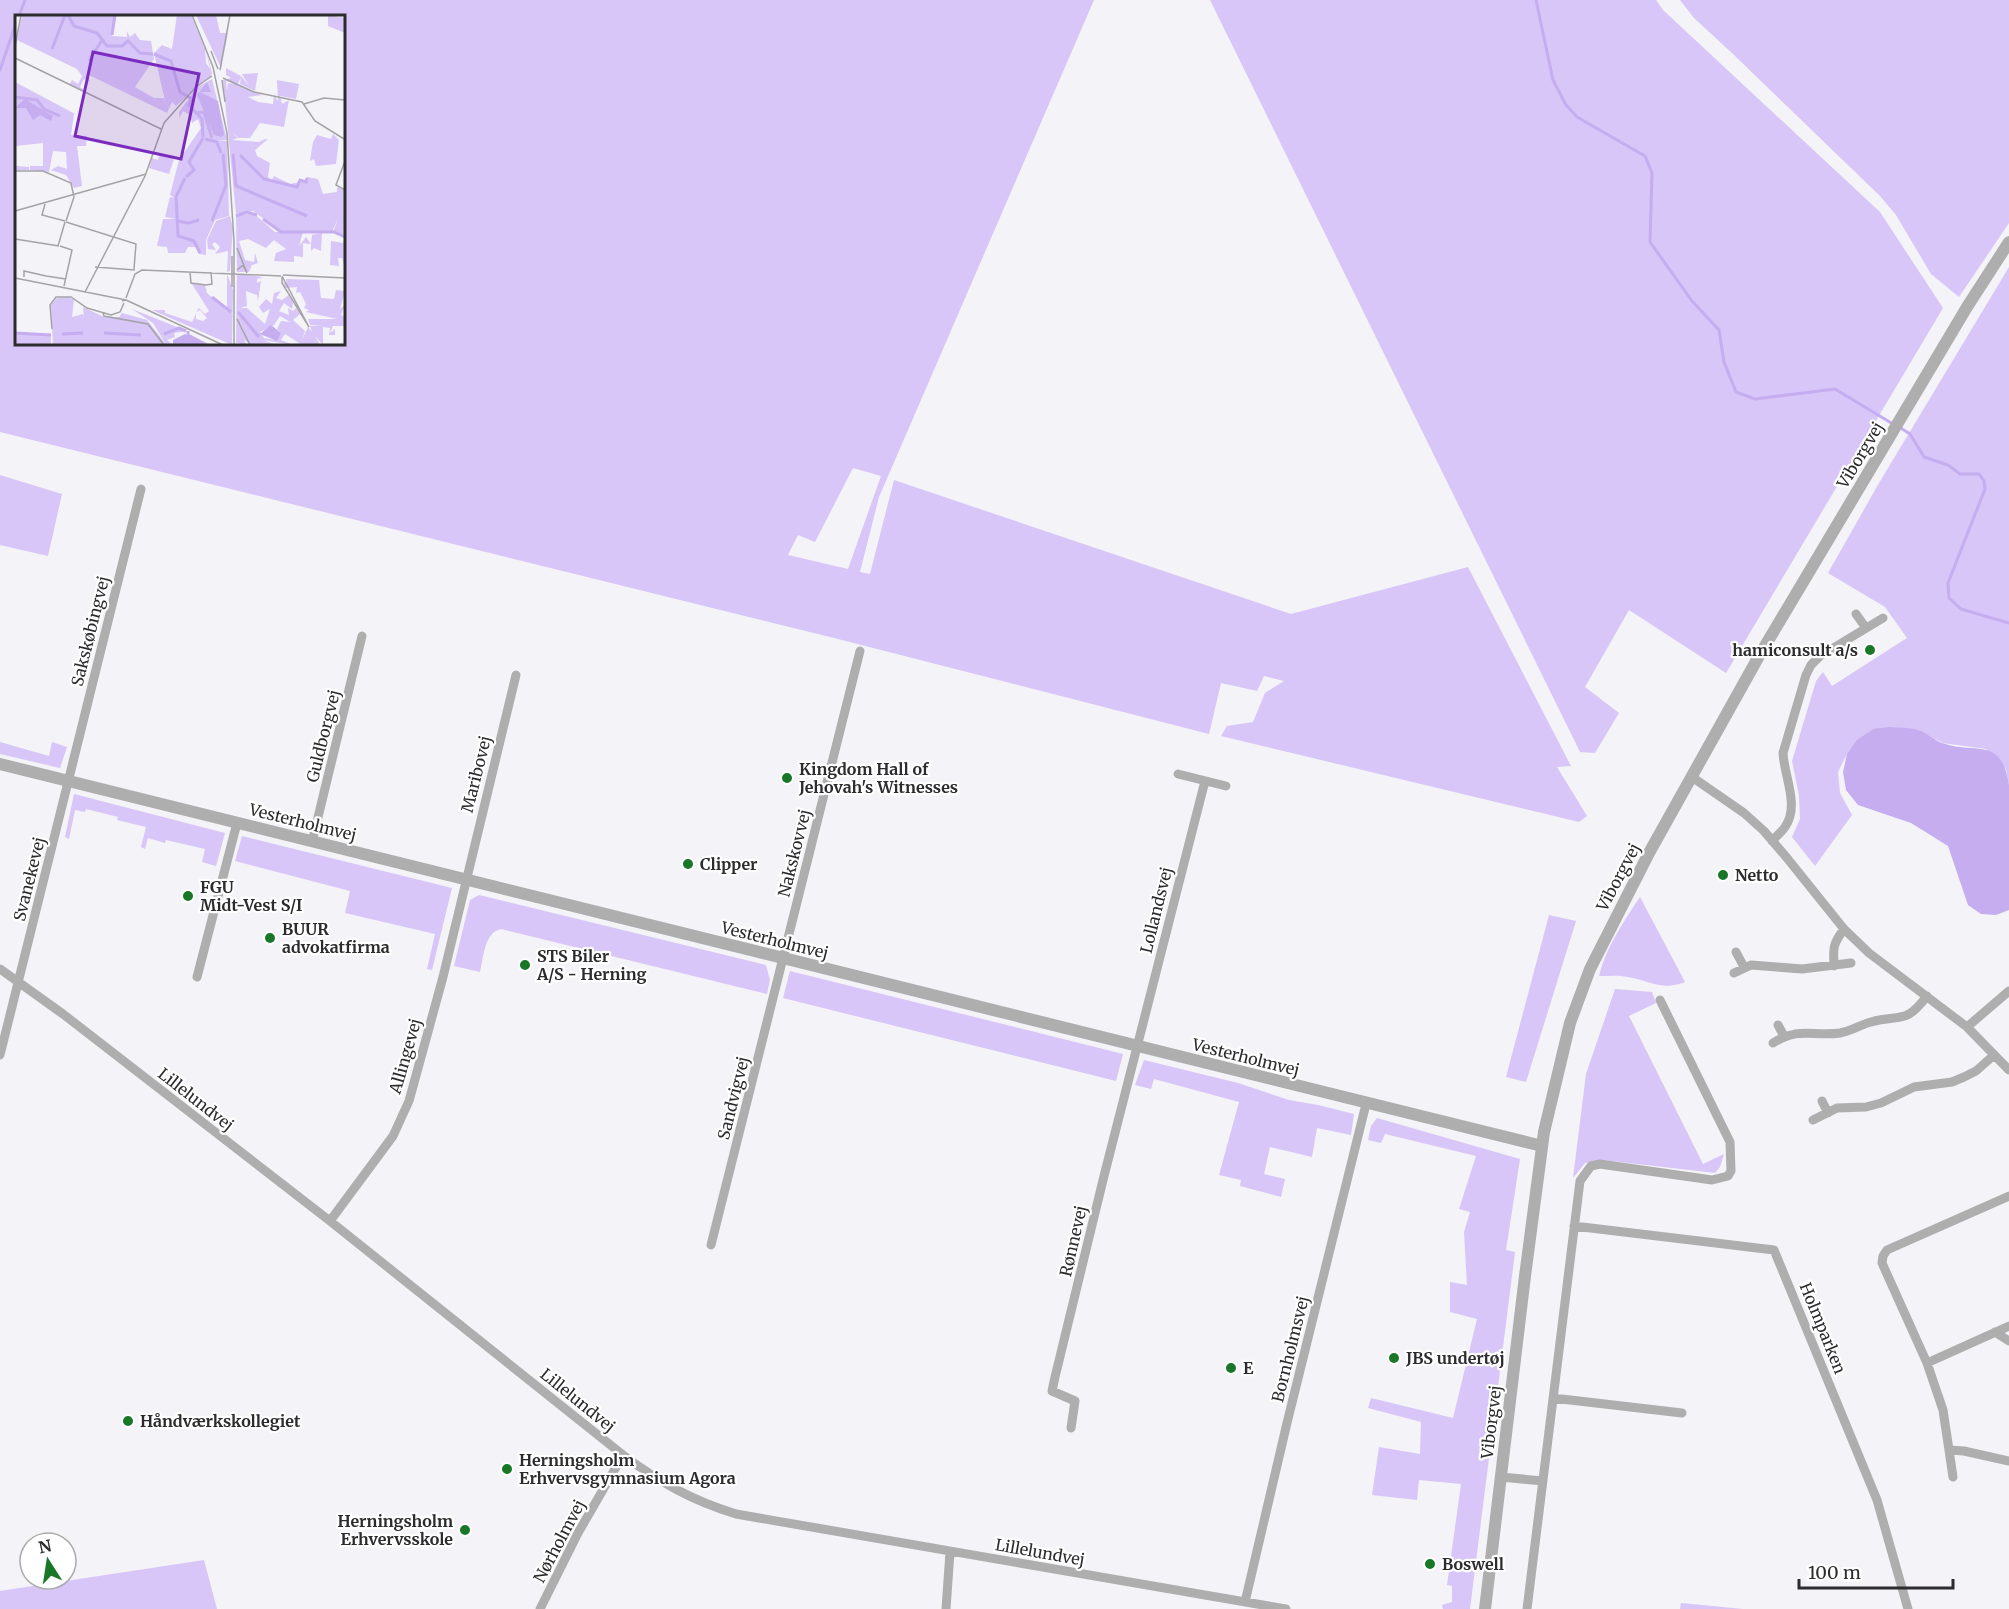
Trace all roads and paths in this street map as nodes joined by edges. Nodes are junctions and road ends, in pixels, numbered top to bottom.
1 (2009, 242) edge
2 (141, 489) dead end
3 (1856, 614) dead end
4 (1883, 618) dead end
5 (1866, 628) junction
6 (362, 636) dead end
7 (860, 651) dead end
8 (516, 675) dead end
9 (0, 764) edge
10 (1178, 774) dead end
11 (1692, 777) junction
12 (69, 781) junction
13 (1205, 781) junction
14 (1226, 786) dead end
15 (237, 823) junction
16 (1772, 841) junction
17 (312, 842) junction
18 (466, 879) junction
19 (1844, 929) junction
20 (1736, 952) dead end
21 (783, 958) junction
22 (1851, 963) dead end
23 (1834, 966) junction
24 (1744, 967) junction
25 (0, 969) edge
26 (1734, 973) dead end
27 (197, 977) dead end
28 (19, 981) junction
29 (2009, 991) edge
30 (1927, 996) junction
31 (1660, 1000) dead end
32 (1778, 1025) dead end
33 (1967, 1027) junction
34 (1784, 1036) junction
35 (1773, 1043) dead end
36 (1137, 1047) junction
37 (0, 1055) edge
38 (1994, 1055) junction
39 (2009, 1070) edge
40 (1822, 1101) dead end
41 (1366, 1104) junction
42 (1828, 1113) junction
43 (1813, 1120) dead end
44 (1542, 1146) junction
45 (2009, 1196) edge
46 (330, 1221) junction
47 (1574, 1226) junction
48 (711, 1245) dead end
49 (2009, 1326) edge
50 (1995, 1332) junction
51 (2009, 1341) edge
52 (1927, 1363) junction
53 (1553, 1398) junction
54 (1682, 1413) dead end
55 (1071, 1428) dead end
56 (1949, 1450) junction
57 (623, 1455) junction
58 (2009, 1461) edge
59 (1501, 1477) junction
60 (1953, 1477) dead end
61 (1543, 1481) junction
62 (950, 1552) junction
63 (1245, 1602) junction
64 (540, 1609) edge
65 (946, 1609) edge
66 (1287, 1609) edge
67 (1485, 1609) edge
68 (1527, 1609) edge
69 (1908, 1609) edge

1 - 11 street, Viborgvej
2 - 12 street, Sakskøbingvej
3 - 5 street
4 - 5 street
5 - 16 street
6 - 17 street, Guldborgvej
7 - 21 street, Nakskovvej
8 - 18 street, Maribovej
9 - 12 street, Vesterholmvej
10 - 13 street
11 - 16 street
11 - 44 street, Viborgvej
12 - 15 street, Vesterholmvej
12 - 28 street, Svanekevej
13 - 14 street
13 - 36 street, Lollandsvej
15 - 17 street, Vesterholmvej
15 - 27 street
16 - 19 street
17 - 18 street, Vesterholmvej
18 - 21 street, Vesterholmvej
18 - 46 street, Allingevej
19 - 23 street
19 - 30 street
20 - 24 street
21 - 36 street, Vesterholmvej
21 - 48 street, Sandvigvej
22 - 23 street
23 - 24 street
24 - 26 street
25 - 28 street, Lillelundvej
28 - 37 street, Svanekevej
28 - 46 street, Lillelundvej
29 - 33 street
30 - 33 street
30 - 34 street
31 - 47 street
32 - 34 street
33 - 38 street
34 - 35 street
36 - 41 street, Vesterholmvej
36 - 55 street, Rønnevej
38 - 39 street
38 - 42 street
40 - 42 street
41 - 44 street, Vesterholmvej
41 - 63 street, Bornholmsvej
42 - 43 street
44 - 59 street, Viborgvej
45 - 52 street
46 - 57 street, Lillelundvej
47 - 53 street
47 - 69 street, Holmparken
49 - 50 street
50 - 51 street
50 - 52 street
52 - 56 street
53 - 54 street
53 - 61 street
56 - 58 street
56 - 60 street
57 - 62 street, Lillelundvej
57 - 64 street, Nørholmvej
59 - 61 street
59 - 67 street, Viborgvej
61 - 68 street
62 - 63 street, Lillelundvej
62 - 65 street
63 - 66 street, Lillelundvej

